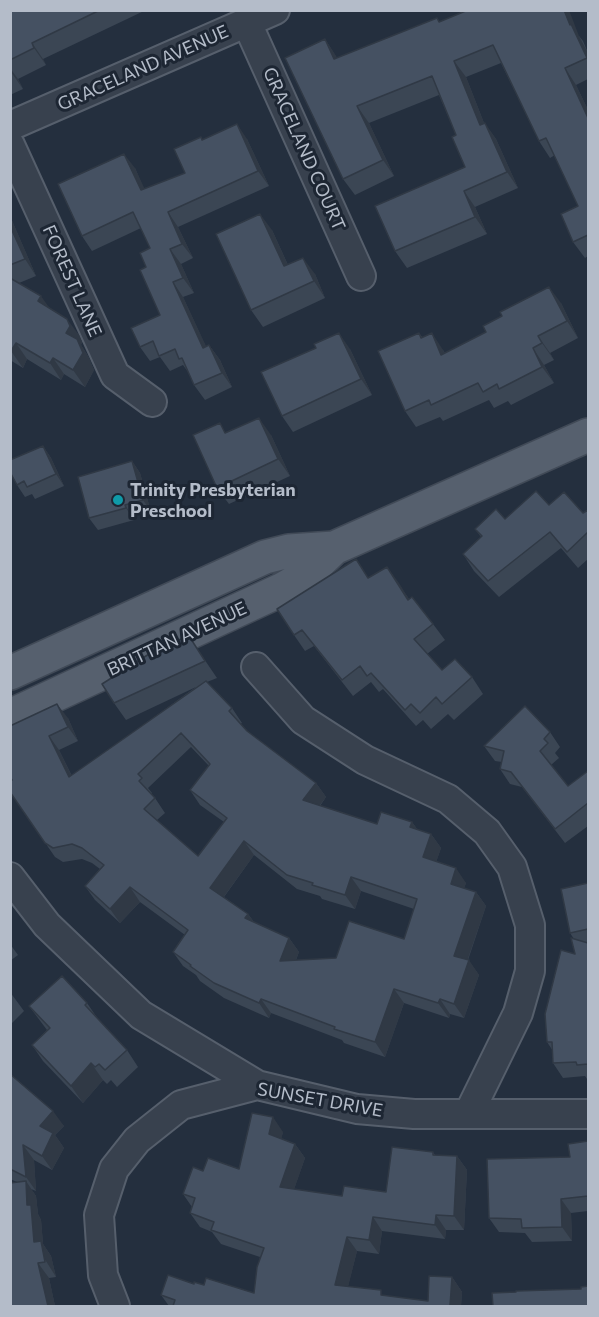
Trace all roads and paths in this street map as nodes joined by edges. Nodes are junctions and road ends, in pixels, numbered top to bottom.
1 (275, 10) edge
2 (248, 23) junction
3 (10, 126) edge
4 (10, 145) edge
5 (361, 276) dead end
6 (152, 402) dead end
7 (588, 435) edge
8 (334, 548) junction
9 (256, 667) dead end
10 (10, 673) edge
11 (10, 716) edge
12 (10, 877) edge
13 (256, 1085) junction
14 (469, 1113) junction
15 (588, 1114) edge
16 (115, 1306) edge

1 - 2 street, GRACELAND AVENUE
2 - 3 street, GRACELAND AVENUE
2 - 5 street, GRACELAND COURT
4 - 6 street, FOREST LANE
7 - 8 main road, BRITTAN AVENUE
8 - 10 main road, BRITTAN AVENUE
8 - 11 main road, BRITTAN AVENUE
9 - 14 street
12 - 13 street
13 - 14 street, SUNSET DRIVE
13 - 16 street, SUNSET DRIVE
14 - 15 street, SUNSET DRIVE

